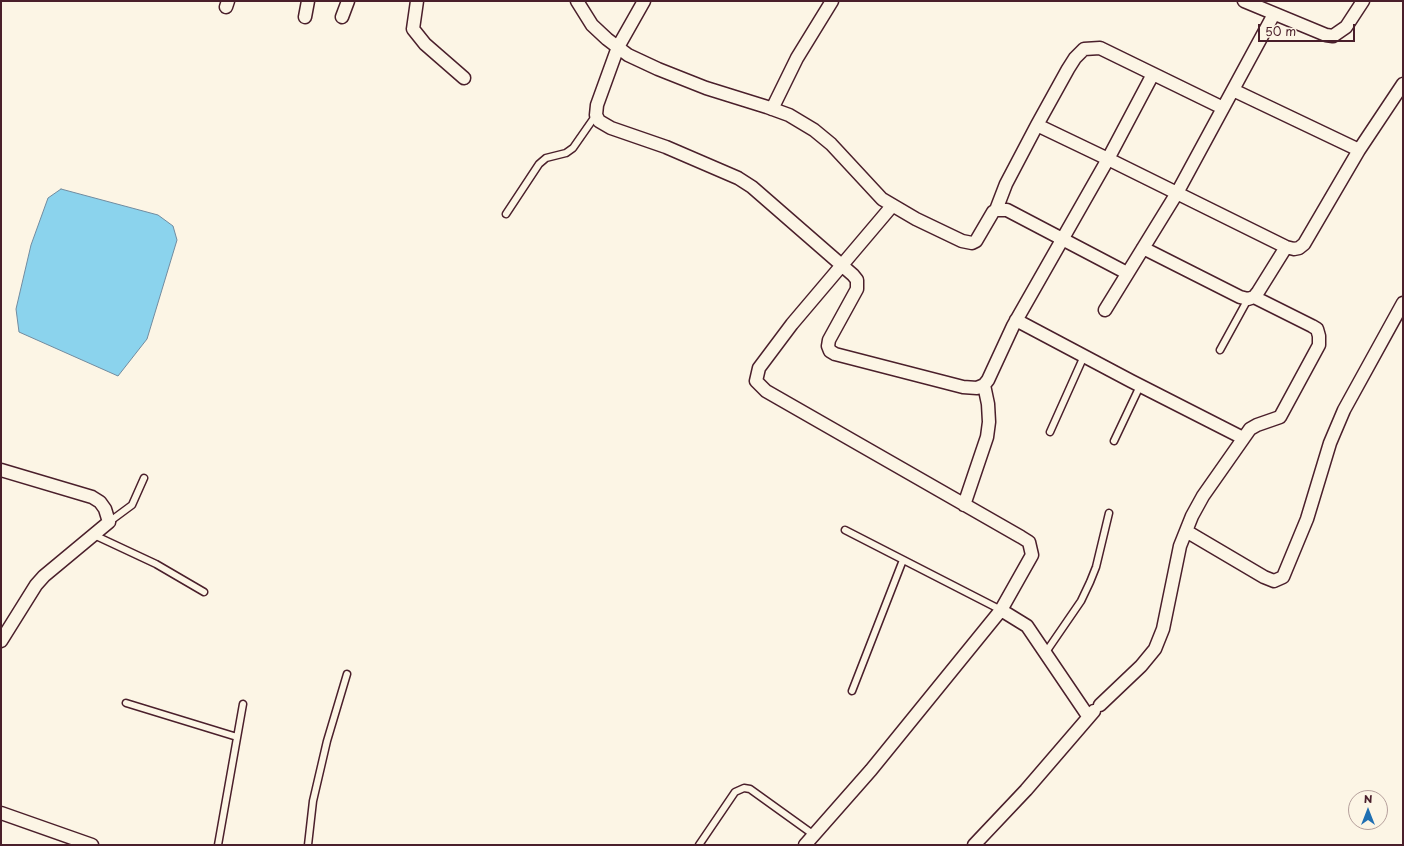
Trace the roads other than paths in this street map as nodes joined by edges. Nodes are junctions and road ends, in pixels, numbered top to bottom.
1 (308, 1) edge
2 (348, 1) edge
3 (417, 1) edge
4 (577, 1) edge
5 (644, 1) edge
6 (832, 1) edge
7 (1244, 1) edge
8 (1363, 1) edge
9 (1274, 14) junction
10 (342, 16) dead end
11 (305, 17) dead end
12 (618, 47) junction
13 (1153, 74) junction
14 (464, 78) dead end
15 (1403, 84) edge
16 (1233, 90) junction
17 (1223, 108) junction
18 (772, 109) junction
19 (596, 115) junction
20 (1037, 125) junction
21 (1359, 150) junction
22 (1108, 158) junction
23 (1177, 192) junction
24 (892, 206) junction
25 (996, 210) junction
26 (506, 214) dead end
27 (1062, 239) junction
28 (1143, 248) junction
29 (1286, 248) junction
30 (841, 265) junction
31 (1127, 273) junction
32 (1251, 298) junction
33 (1403, 303) edge
34 (1105, 310) dead end
35 (1016, 320) junction
36 (1220, 350) dead end
37 (1084, 356) junction
38 (984, 385) junction
39 (1140, 386) junction
40 (1050, 432) dead end
41 (1243, 438) junction
42 (1114, 441) dead end
43 (1, 470) edge
44 (144, 478) dead end
45 (964, 505) junction
46 (1109, 513) dead end
47 (109, 522) junction
48 (845, 530) dead end
49 (1186, 531) junction
50 (94, 535) junction
51 (903, 560) junction
52 (204, 592) dead end
53 (1001, 610) junction
54 (1, 641) edge
55 (1046, 652) junction
56 (347, 674) dead end
57 (852, 691) dead end
58 (126, 703) dead end
59 (243, 704) dead end
60 (1094, 711) junction
61 (237, 737) junction
62 (1, 814) edge
63 (814, 835) junction
64 (92, 845) edge
65 (218, 845) edge
66 (308, 845) edge
67 (699, 845) edge
68 (805, 845) edge
69 (974, 845) edge

1 - 11 street
2 - 10 street
3 - 14 street
4 - 12 street
5 - 12 street
6 - 18 street
7 - 9 street
8 - 9 street
9 - 16 street
12 - 18 street
12 - 19 street
13 - 17 street
13 - 20 street
13 - 22 street
15 - 21 street
16 - 17 street
16 - 21 street
17 - 23 street
18 - 24 street
19 - 26 lane
19 - 30 street
20 - 22 street
20 - 25 street
21 - 29 street
22 - 23 street
22 - 27 street
23 - 28 street
23 - 29 street
24 - 25 street
24 - 30 street
25 - 27 street
27 - 31 street
27 - 35 street
28 - 31 street
28 - 32 street
29 - 32 street
30 - 38 street
30 - 45 street
31 - 34 street
32 - 36 lane
32 - 41 street
33 - 49 street
35 - 37 street
35 - 38 street
37 - 39 street
37 - 40 lane
38 - 45 street
39 - 41 street
39 - 42 lane
41 - 49 street
43 - 47 street
44 - 47 lane
45 - 53 street
46 - 55 lane
47 - 50 street
48 - 51 lane
49 - 60 street
50 - 52 lane
50 - 54 street
51 - 53 lane
51 - 57 lane
53 - 55 street
53 - 63 street
55 - 60 street
56 - 66 lane
58 - 61 lane
59 - 61 lane
60 - 69 street
61 - 65 lane
62 - 64 street
63 - 67 lane
63 - 68 street

